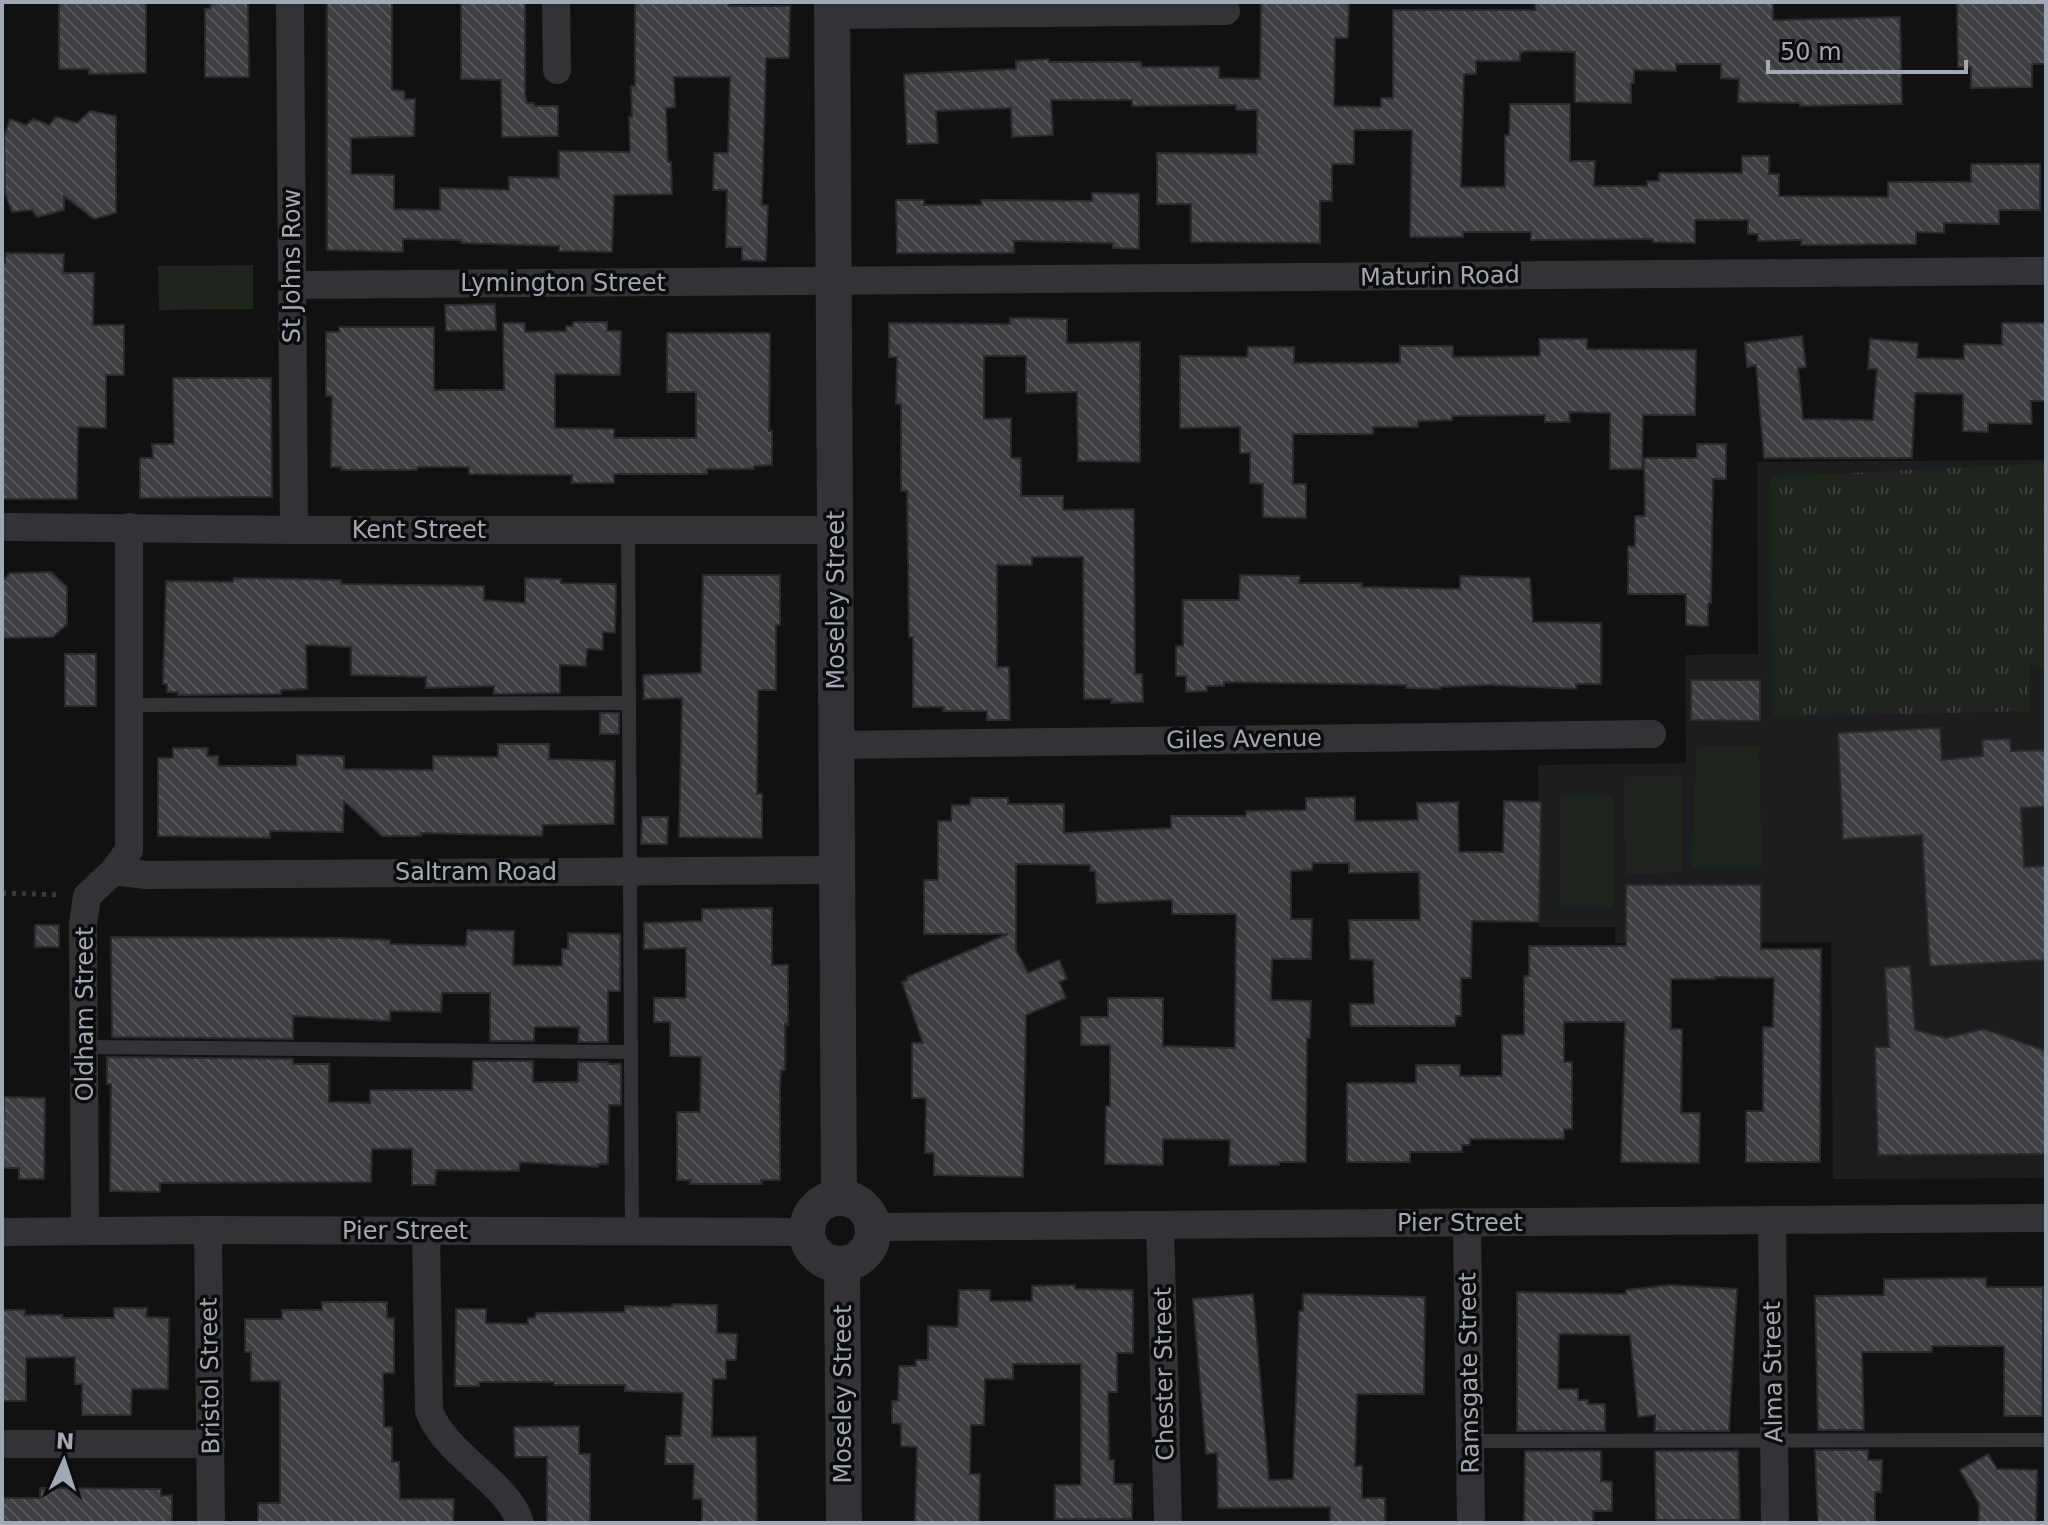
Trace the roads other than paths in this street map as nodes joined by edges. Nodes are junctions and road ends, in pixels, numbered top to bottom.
1 (290, 2) edge
2 (556, 2) edge
3 (832, 8) edge
4 (1226, 11) dead end
5 (557, 70) dead end
6 (2046, 271) edge
7 (834, 281) junction
8 (293, 285) junction
9 (2, 527) edge
10 (129, 527) junction
11 (294, 530) junction
12 (628, 530) junction
13 (835, 530) junction
14 (628, 703) junction
15 (131, 705) junction
16 (1652, 734) dead end
17 (837, 745) junction
18 (837, 870) junction
19 (114, 871) junction
20 (629, 871) junction
21 (85, 1047) junction
22 (630, 1052) junction
23 (839, 1198) junction
24 (2046, 1218) edge
25 (1772, 1220) junction
26 (1467, 1223) junction
27 (1160, 1225) junction
28 (873, 1227) junction
29 (208, 1230) junction
30 (85, 1231) junction
31 (426, 1231) junction
32 (632, 1231) junction
33 (2, 1232) edge
34 (807, 1232) junction
35 (842, 1265) junction
36 (2046, 1440) edge
37 (1470, 1441) junction
38 (1774, 1441) junction
39 (2, 1444) edge
40 (211, 1444) junction
41 (211, 1523) edge
42 (520, 1523) edge
43 (844, 1523) edge
44 (1168, 1523) edge
45 (1471, 1523) edge
46 (1775, 1523) edge

1 - 8 street, St Johns Row
2 - 5 street
3 - 4 street
3 - 7 street, Moseley Street
6 - 7 street, Maturin Road
7 - 8 street, Lymington Street
7 - 13 street, Moseley Street
8 - 11 street, St Johns Row
9 - 10 street, Kent Street
10 - 11 street, Kent Street
10 - 15 street, Oldham Street
11 - 12 street, Kent Street
12 - 13 street, Kent Street
12 - 14 lane
13 - 17 street, Moseley Street
14 - 15 lane
14 - 20 lane
15 - 19 street, Oldham Street
16 - 17 street, Giles Avenue
17 - 18 street, Moseley Street
18 - 20 street, Saltram Road
18 - 23 street, Moseley Street
19 - 20 street, Saltram Road
19 - 21 street, Oldham Street
20 - 22 lane
21 - 22 lane
21 - 30 street, Oldham Street
22 - 32 lane
23 - 28 street
23 - 34 street
24 - 25 street, Pier Street
25 - 26 street, Pier Street
25 - 38 street, Alma Street
26 - 27 street, Pier Street
26 - 37 street, Ramsgate Street
27 - 28 street, Pier Street
27 - 44 street, Chester Street
28 - 35 street
29 - 30 street, Pier Street
29 - 31 street, Pier Street
29 - 40 street, Bristol Street
30 - 33 street, Pier Street
31 - 32 street, Pier Street
31 - 42 street
32 - 34 street, Pier Street
34 - 35 street
35 - 43 street, Moseley Street
36 - 38 lane
37 - 38 lane
37 - 45 street, Ramsgate Street
38 - 46 street, Alma Street
39 - 40 street
40 - 41 street, Bristol Street

